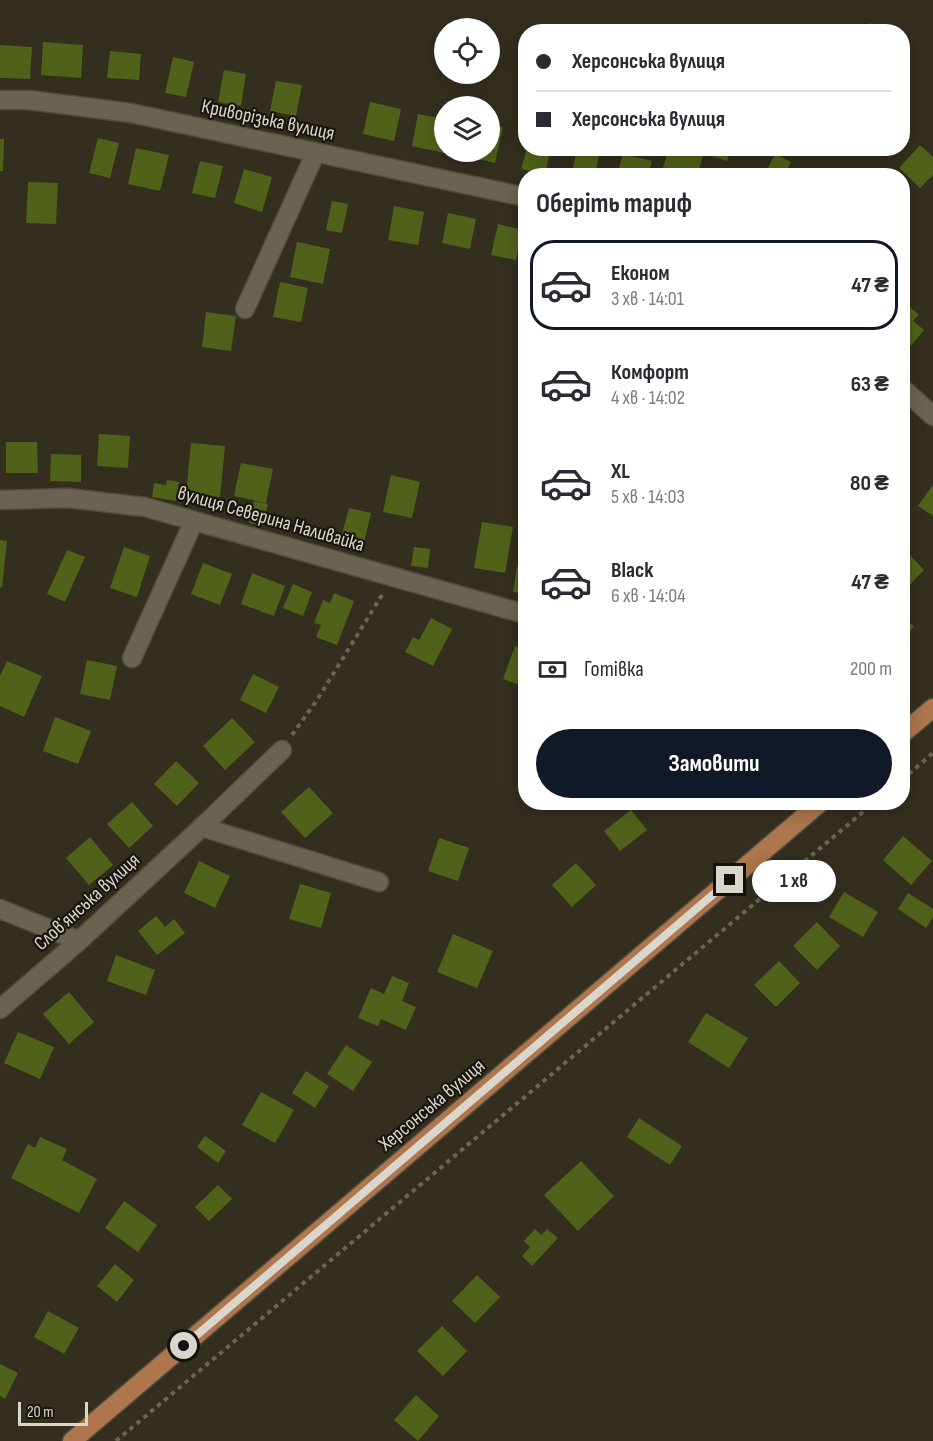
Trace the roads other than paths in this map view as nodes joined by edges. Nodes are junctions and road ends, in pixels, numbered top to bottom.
1 (0, 100) edge
2 (315, 154) junction
3 (518, 196) edge
4 (245, 309) dead end
5 (910, 395) edge
6 (933, 416) edge
7 (0, 500) edge
8 (194, 521) junction
9 (518, 612) edge
10 (132, 658) dead end
11 (933, 708) edge
12 (910, 727) edge
13 (282, 750) road end
14 (812, 810) edge
15 (202, 827) junction
16 (379, 882) dead end
17 (0, 909) edge
18 (79, 941) junction
19 (0, 1009) edge
20 (72, 1441) edge

1 - 2 street, Криворізька вулиця
2 - 3 street, Криворізька вулиця
2 - 4 street
5 - 6 street
7 - 8 street, вулиця Северина Наливайка
8 - 9 street, вулиця Северина Наливайка
8 - 10 street
11 - 12 main road
13 - 15 street, Словʼянська вулиця
14 - 20 main road, Херсонська вулиця
15 - 16 street
15 - 18 street, Словʼянська вулиця
17 - 18 street
18 - 19 street, Словʼянська вулиця

